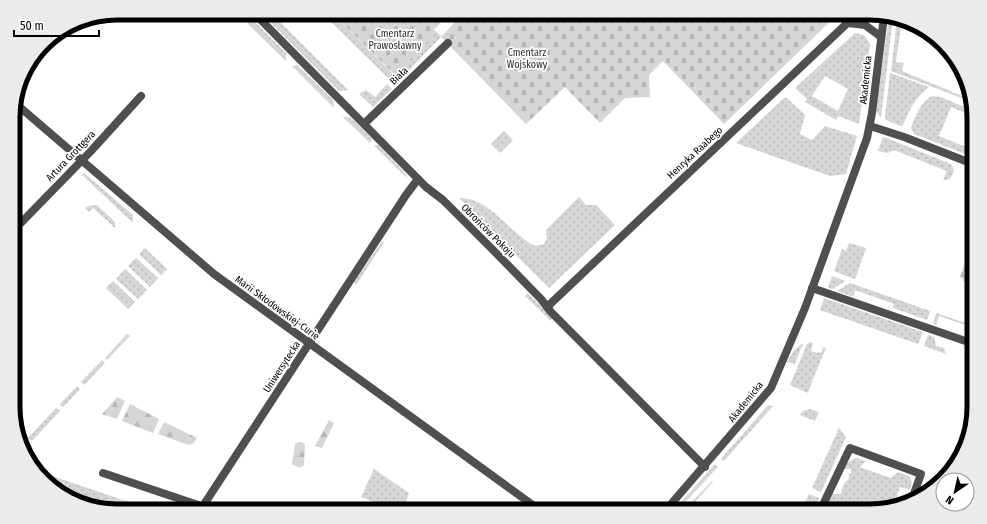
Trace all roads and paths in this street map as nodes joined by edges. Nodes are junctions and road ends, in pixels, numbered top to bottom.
1 (261, 20) edge
2 (883, 21) edge
3 (848, 22) joint
4 (880, 36) junction
5 (448, 43) dead end
6 (141, 96) dead end
7 (20, 109) edge
8 (365, 123) junction
9 (870, 126) junction
10 (80, 161) junction
11 (967, 162) edge
12 (418, 179) junction
13 (20, 224) edge
14 (812, 288) junction
15 (547, 307) junction
16 (967, 342) edge
17 (309, 344) junction
18 (705, 467) junction
19 (102, 473) dead end
20 (914, 493) edge
21 (197, 504) edge
22 (204, 504) edge
23 (531, 504) edge
24 (671, 504) edge
25 (823, 504) edge

1 - 8 street, Obrońców Pokoju
2 - 4 street, Akademicka
3 - 4 street
3 - 15 street, Henryka Raabego
4 - 9 street, Akademicka
5 - 8 street, Biała
6 - 10 street, Artura Grottgera
7 - 10 street, Marii Skłodowskiej-Curie
8 - 12 street, Obrońców Pokoju
9 - 11 street
9 - 14 street, Akademicka
10 - 13 street, Artura Grottgera
10 - 17 street, Marii Skłodowskiej-Curie
12 - 15 street, Obrońców Pokoju
12 - 17 street, Uniwersytecka
14 - 16 street
14 - 18 street, Akademicka
15 - 18 street, Obrońców Pokoju
17 - 22 street, Uniwersytecka
17 - 23 street, Marii Skłodowskiej-Curie
18 - 24 street, Akademicka
19 - 21 street
20 - 25 street

